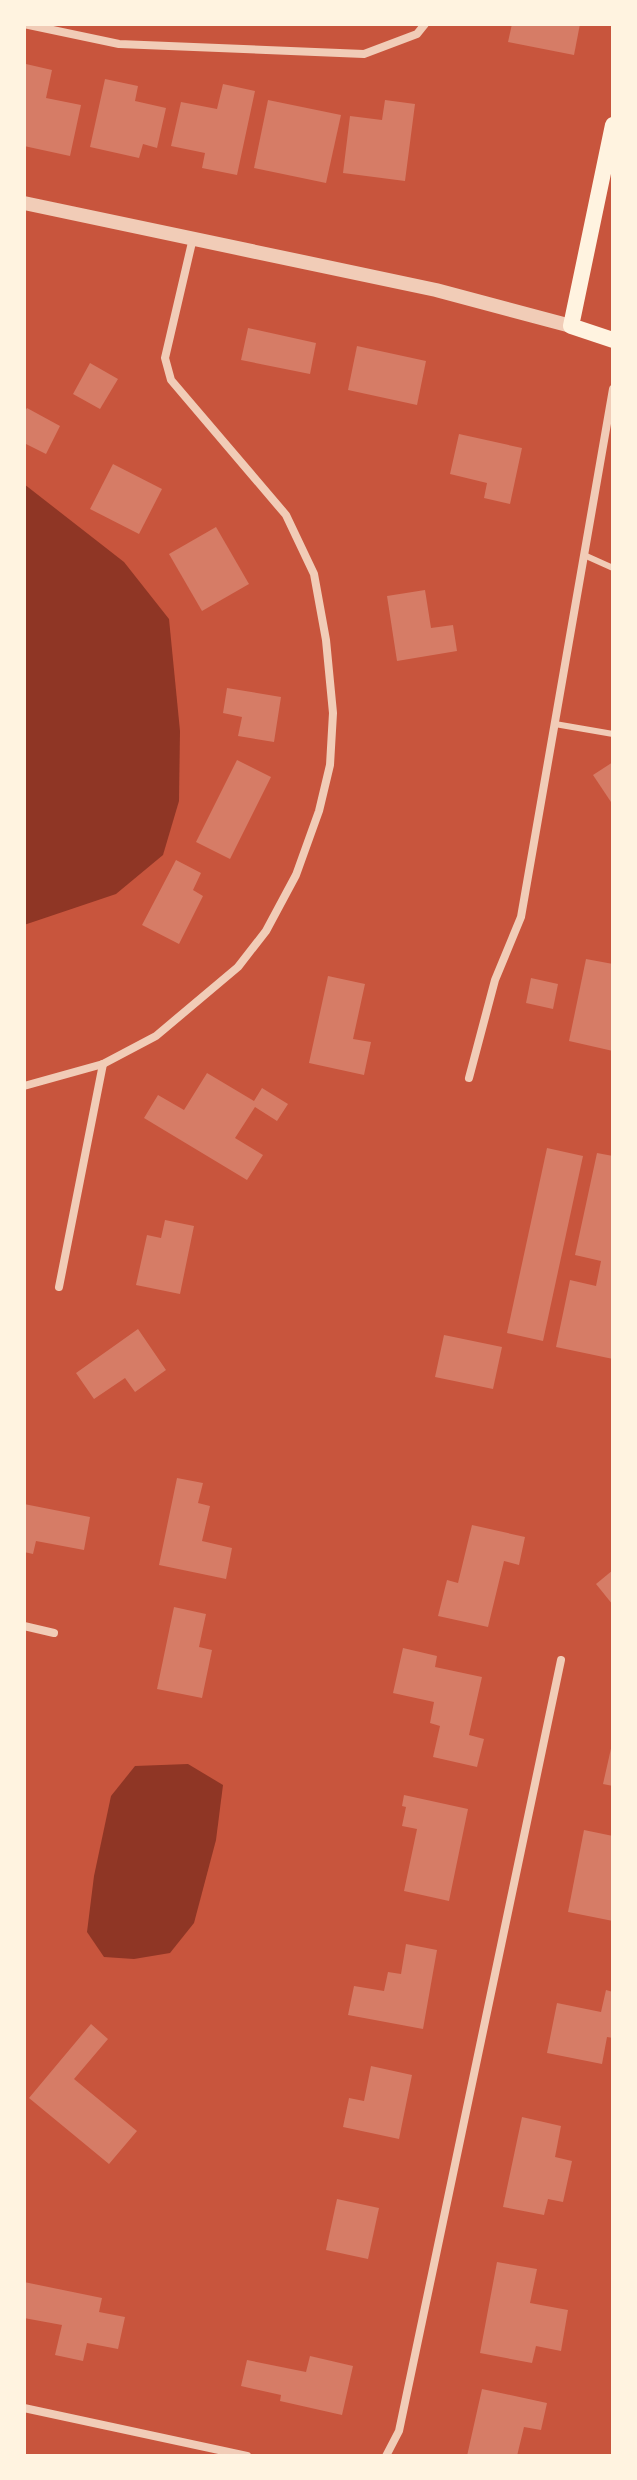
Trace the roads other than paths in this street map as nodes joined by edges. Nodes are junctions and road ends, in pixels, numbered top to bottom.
1 (24, 24) edge
2 (425, 24) edge
3 (613, 125) edge
4 (24, 203) edge
5 (193, 238) junction
6 (571, 326) junction
7 (613, 340) edge
8 (613, 389) edge
9 (584, 555) junction
10 (613, 568) edge
11 (555, 724) junction
12 (613, 734) edge
13 (103, 1064) junction
14 (469, 1078) dead end
15 (24, 1086) edge
16 (59, 1287) dead end
17 (24, 1626) edge
18 (54, 1633) dead end
19 (561, 1660) dead end
20 (24, 2408) edge
21 (247, 2456) edge
22 (386, 2456) edge

1 - 2 street
3 - 6 main road
4 - 5 street
5 - 6 street
5 - 13 street
6 - 7 main road
8 - 9 street
9 - 10 lane
9 - 11 street
11 - 12 lane
11 - 14 street
13 - 15 street
13 - 16 street
17 - 18 street
19 - 22 street
20 - 21 street

